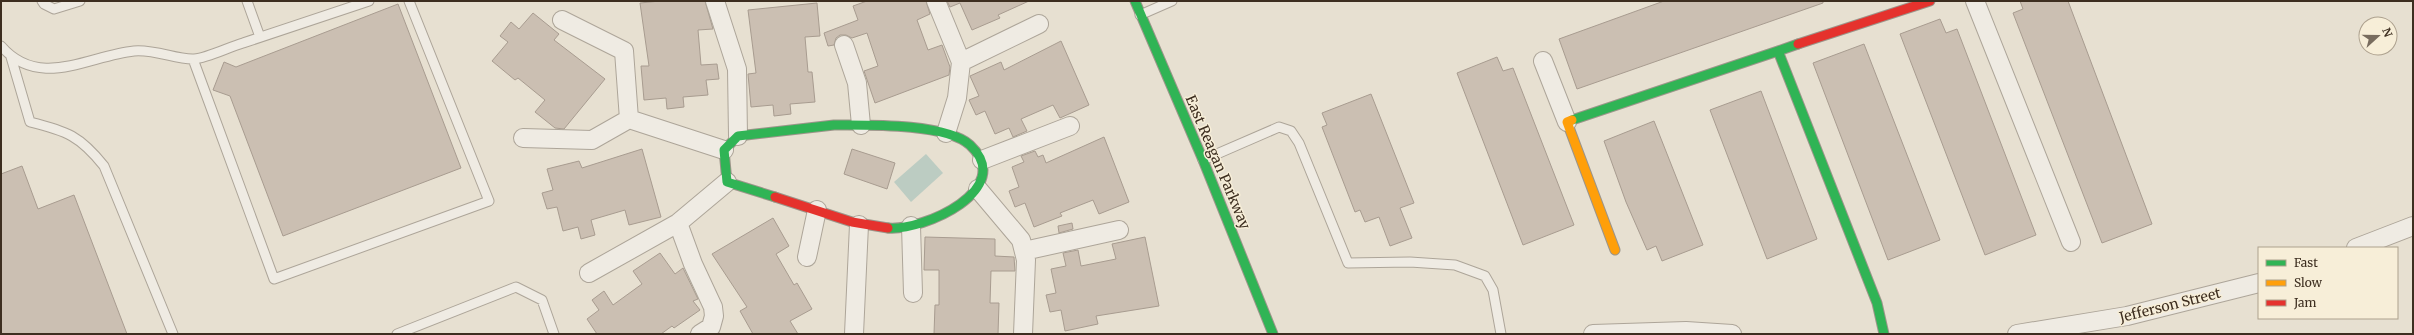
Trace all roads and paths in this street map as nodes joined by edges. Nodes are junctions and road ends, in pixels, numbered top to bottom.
1 (42, 1) edge
2 (80, 1) edge
3 (247, 1) edge
4 (369, 1) edge
5 (409, 1) edge
6 (715, 1) edge
7 (936, 1) edge
8 (1135, 1) edge
9 (1172, 1) edge
10 (1930, 1) edge
11 (1975, 1) edge
12 (354, 3) edge
13 (1140, 15) junction
14 (562, 20) dead end
15 (1038, 24) dead end
16 (260, 37) junction
17 (844, 45) dead end
18 (1, 46) edge
19 (1778, 51) junction
20 (11, 57) junction
21 (194, 59) junction
22 (961, 62) junction
23 (1543, 62) dead end
24 (629, 119) junction
25 (1567, 122) junction
26 (861, 125) junction
27 (1070, 126) dead end
28 (946, 133) junction
29 (738, 136) junction
30 (523, 138) dead end
31 (724, 150) junction
32 (982, 160) junction
33 (1203, 160) junction
34 (727, 182) junction
35 (978, 188) junction
36 (817, 210) junction
37 (678, 223) junction
38 (859, 225) junction
39 (911, 226) junction
40 (2413, 226) edge
41 (1119, 230) dead end
42 (2071, 242) dead end
43 (2359, 247) edge
44 (1615, 250) dead end
45 (1024, 251) junction
46 (807, 257) dead end
47 (589, 273) dead end
48 (2258, 283) edge
49 (913, 293) dead end
50 (2062, 331) edge
51 (173, 334) edge
52 (397, 334) edge
53 (554, 334) edge
54 (700, 334) edge
55 (854, 334) edge
56 (1023, 334) edge
57 (1274, 334) edge
58 (1501, 334) edge
59 (1593, 334) edge
60 (1732, 334) edge
61 (1884, 334) edge
62 (2017, 334) edge

1 - 2 lane
3 - 16 lane
4 - 12 lane
5 - 21 lane
6 - 29 street
7 - 22 street
8 - 13 street, East Reagan Parkway
9 - 13 lane
10 - 19 street
11 - 42 street
12 - 16 lane
13 - 33 street, East Reagan Parkway
14 - 24 street
15 - 22 street
16 - 21 lane
17 - 26 street
18 - 20 lane
19 - 25 street
19 - 61 street
20 - 21 lane
20 - 51 lane
22 - 28 street
23 - 25 street
24 - 30 street
24 - 31 street
25 - 44 street
26 - 28 street
26 - 29 street
27 - 32 street
28 - 32 street
29 - 31 street
31 - 34 street
32 - 35 street
33 - 57 street, East Reagan Parkway
33 - 58 lane
34 - 36 street
34 - 37 street
35 - 39 street
35 - 45 street
36 - 38 street
36 - 46 street
37 - 47 street
37 - 54 street
38 - 39 street
38 - 55 street
39 - 49 street
40 - 43 street
41 - 45 street
45 - 56 street
48 - 50 street, Jefferson Street
50 - 62 street, Jefferson Street
52 - 53 lane
59 - 60 street

